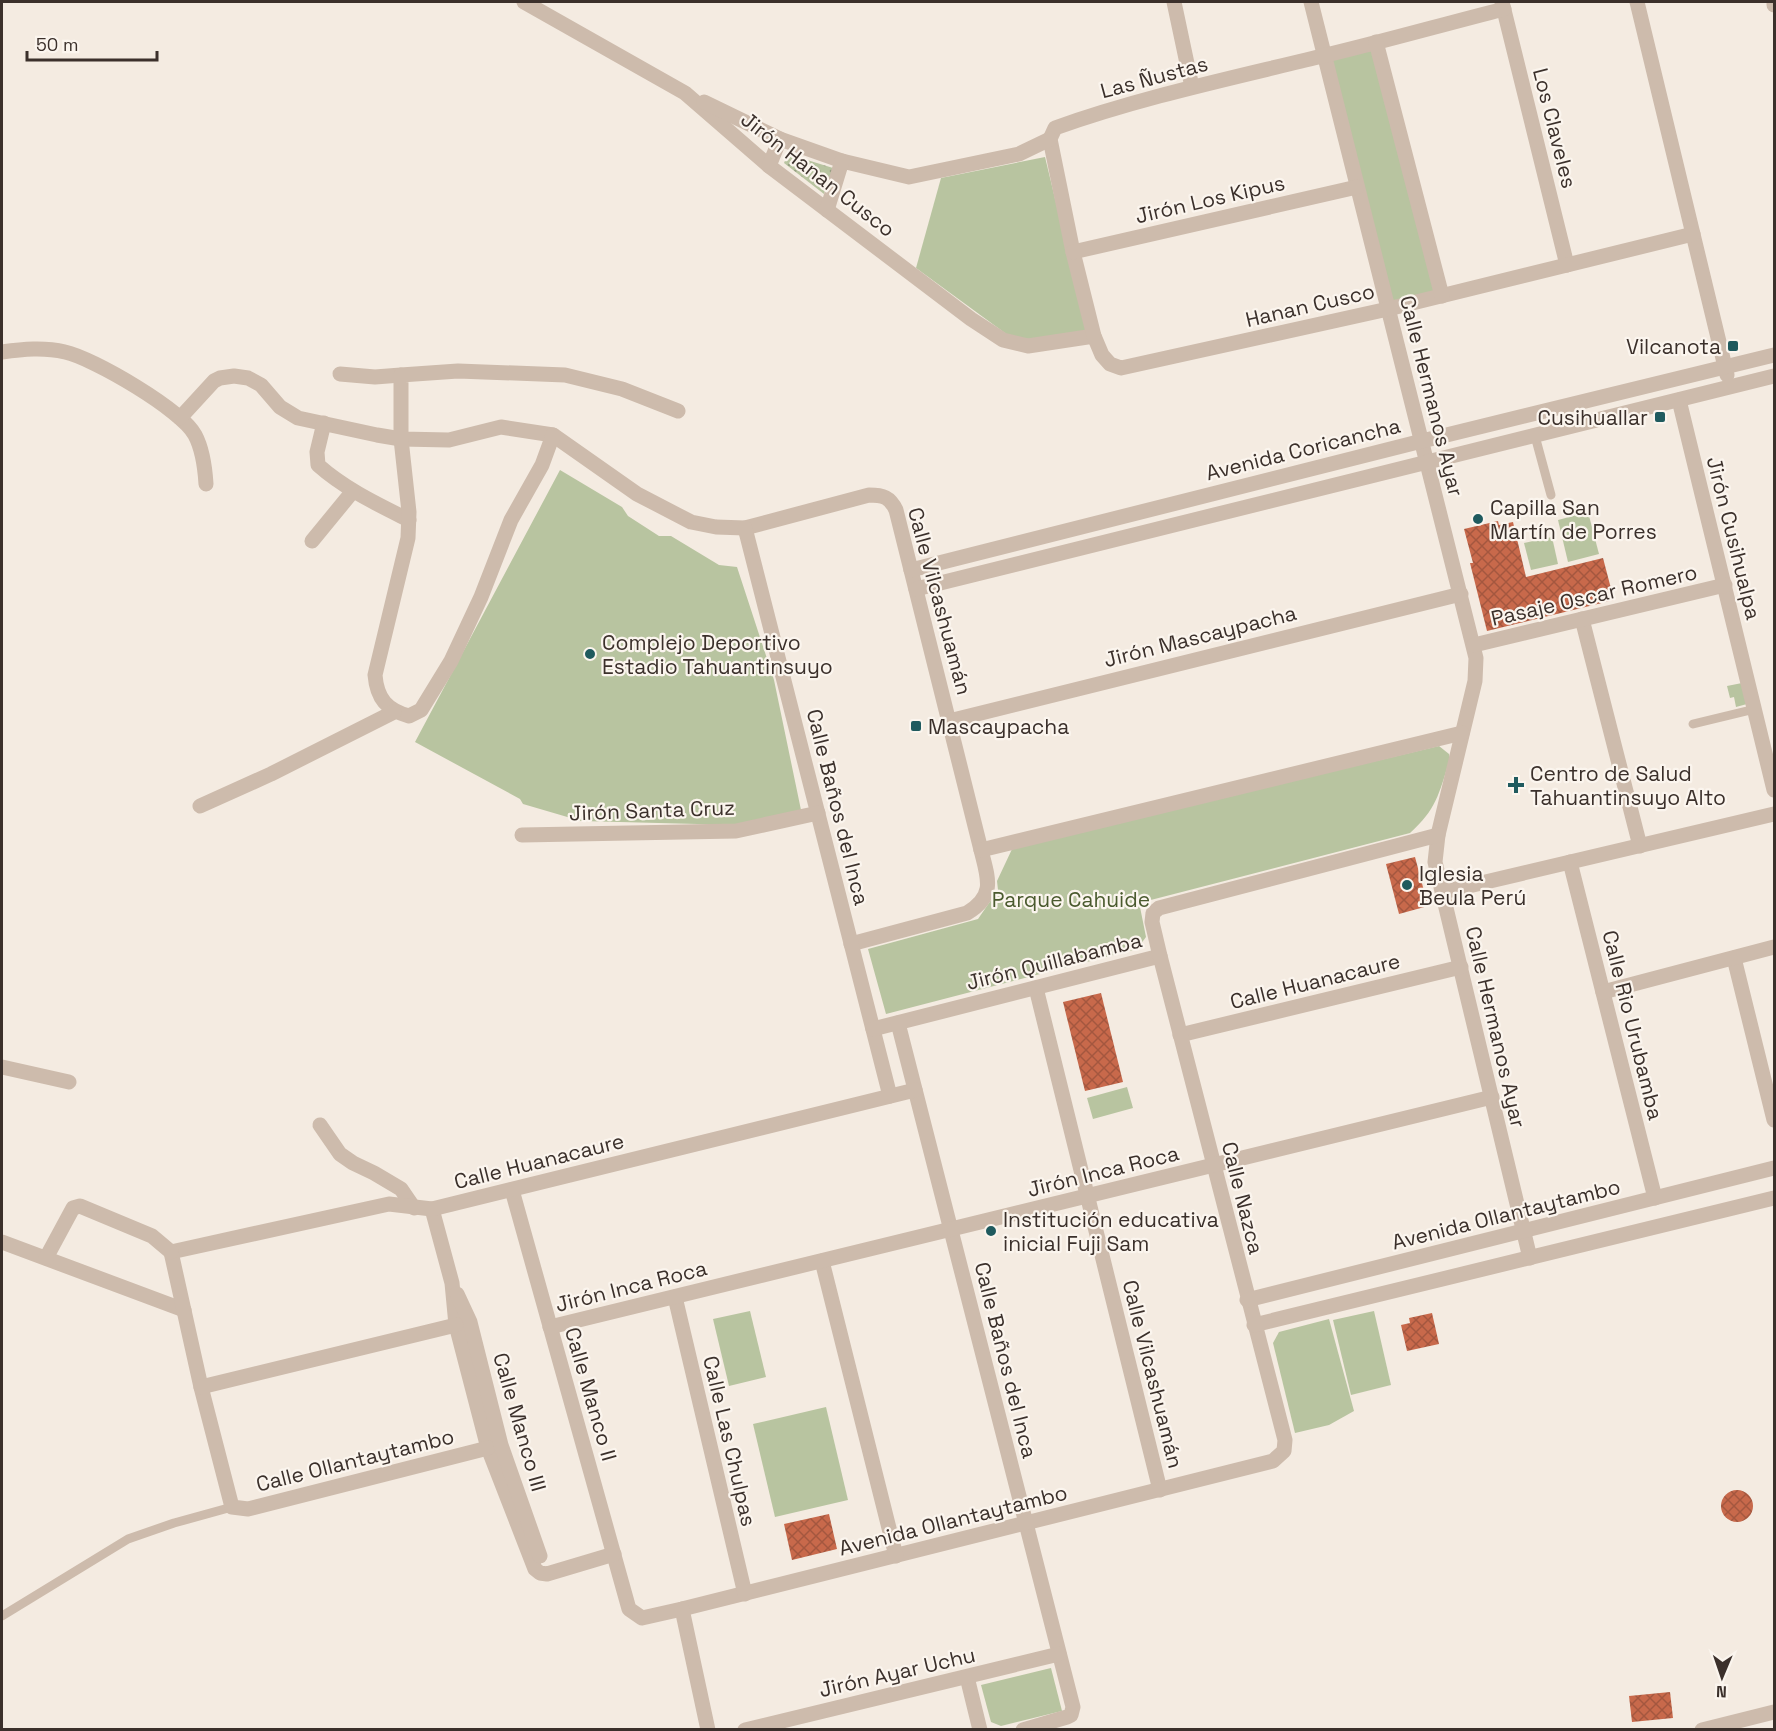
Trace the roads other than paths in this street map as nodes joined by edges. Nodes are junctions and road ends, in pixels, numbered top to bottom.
1 (524, 2) edge
2 (1174, 2) edge
3 (1311, 2) edge
4 (1637, 2) edge
5 (1503, 5) edge
6 (1376, 42) junction
7 (1324, 56) junction
8 (1192, 87) junction
9 (685, 93) junction
10 (780, 139) junction
11 (1050, 139) junction
12 (842, 160) junction
13 (769, 166) junction
14 (1358, 187) junction
15 (827, 210) junction
16 (1693, 234) junction
17 (1073, 252) junction
18 (1567, 265) junction
19 (1442, 296) junction
20 (1388, 309) junction
21 (1094, 336) junction
22 (2, 352) edge
23 (1774, 355) edge
24 (1726, 367) junction
25 (340, 374) dead end
26 (401, 375) junction
27 (1774, 376) edge
28 (1730, 387) junction
29 (1679, 400) junction
30 (678, 411) dead end
31 (180, 418) junction
32 (324, 423) junction
33 (553, 435) junction
34 (1535, 436) junction
35 (401, 439) junction
36 (1422, 441) junction
37 (1427, 462) junction
38 (206, 484) dead end
39 (353, 491) junction
40 (1551, 495) dead end
41 (409, 520) junction
42 (745, 528) junction
43 (312, 541) dead end
44 (911, 570) junction
45 (1725, 585) junction
46 (916, 589) junction
47 (1461, 594) junction
48 (1582, 619) junction
49 (1473, 645) junction
50 (1755, 709) junction
51 (394, 712) junction
52 (949, 721) junction
53 (1693, 724) dead end
54 (1462, 733) junction
55 (1774, 790) edge
56 (200, 806) dead end
57 (818, 813) junction
58 (1774, 814) edge
59 (522, 835) dead end
60 (1438, 835) junction
61 (1640, 846) junction
62 (981, 850) junction
63 (1570, 862) junction
64 (1443, 892) junction
65 (851, 944) junction
66 (1774, 947) edge
67 (1160, 956) junction
68 (1734, 958) junction
69 (1461, 967) junction
70 (1036, 988) junction
71 (1603, 992) junction
72 (898, 1023) junction
73 (873, 1029) junction
74 (1180, 1035) junction
75 (2, 1067) edge
76 (69, 1082) dead end
77 (915, 1090) junction
78 (890, 1096) junction
79 (1492, 1097) junction
80 (1774, 1120) edge
81 (320, 1125) dead end
82 (1213, 1166) junction
83 (1774, 1168) edge
84 (512, 1190) junction
85 (1087, 1196) junction
86 (1655, 1198) junction
87 (1774, 1198) edge
88 (414, 1208) junction
89 (432, 1209) junction
90 (951, 1230) junction
91 (1524, 1231) junction
92 (2, 1242) edge
93 (171, 1252) junction
94 (1530, 1257) junction
95 (46, 1258) junction
96 (822, 1261) junction
97 (452, 1283) junction
98 (675, 1297) junction
99 (1247, 1300) junction
100 (184, 1310) junction
101 (456, 1325) junction
102 (1254, 1325) junction
103 (550, 1327) junction
104 (201, 1387) junction
105 (488, 1448) junction
106 (1284, 1451) joint
107 (1160, 1491) junction
108 (232, 1507) junction
109 (1026, 1524) junction
110 (614, 1554) junction
111 (896, 1556) junction
112 (541, 1571) junction
113 (745, 1594) junction
114 (629, 1609) joint
115 (682, 1609) junction
116 (2, 1616) edge
117 (1059, 1654) junction
118 (967, 1677) junction
119 (1774, 1712) edge
120 (708, 1730) edge
121 (745, 1730) edge
122 (980, 1730) edge
123 (1023, 1730) edge
124 (1702, 1730) edge

1 - 9 street, Jirón Hanan Cusco
2 - 8 street
3 - 7 street, Calle Hermanos Ayar
4 - 16 street
5 - 6 street, Las Ñustas
5 - 18 street, Los Claveles
6 - 7 street, Las Ñustas
6 - 19 street
7 - 8 street, Las Ñustas
7 - 14 street, Calle Hermanos Ayar
8 - 11 street, Las Ñustas
9 - 10 street, Las Ñustas
9 - 13 street, Jirón Hanan Cusco
10 - 12 street, Las Ñustas
10 - 13 street
11 - 12 street, Las Ñustas
11 - 17 street
12 - 15 street
13 - 15 street, Jirón Hanan Cusco
14 - 17 street, Jirón Los Kipus
14 - 20 street, Calle Hermanos Ayar
15 - 21 street, Jirón Hanan Cusco
16 - 18 street, Hanan Cusco
16 - 24 street
17 - 21 street
18 - 19 street, Hanan Cusco
19 - 20 street, Hanan Cusco
20 - 21 street, Hanan Cusco
20 - 36 street, Calle Hermanos Ayar
22 - 31 street
23 - 24 street, Avenida Coricancha
24 - 28 street
24 - 36 street, Avenida Coricancha
25 - 26 street
26 - 30 street
26 - 35 street
27 - 28 street, Avenida Coricancha
28 - 29 street, Avenida Coricancha
29 - 34 street, Avenida Coricancha
29 - 45 street, Jirón Cusihualpa
31 - 32 street
31 - 38 street
32 - 35 street
32 - 39 street
33 - 35 street
33 - 42 street
33 - 51 street
34 - 37 street, Avenida Coricancha
34 - 40 lane
35 - 41 street
36 - 37 street, Calle Hermanos Ayar
36 - 44 street, Avenida Coricancha
37 - 46 street, Avenida Coricancha
37 - 47 street, Calle Hermanos Ayar
39 - 41 street
39 - 43 street
41 - 51 street
42 - 44 street, Calle Vilcashuamán
42 - 57 street, Calle Baños del Inca
44 - 46 street, Calle Vilcashuamán
45 - 48 street, Pasaje Oscar Romero
45 - 50 street, Jirón Cusihualpa
46 - 52 street, Calle Vilcashuamán
47 - 49 street, Calle Hermanos Ayar
47 - 52 street, Jirón Mascaypacha
48 - 49 street, Pasaje Oscar Romero
48 - 61 street
49 - 54 street, Calle Hermanos Ayar
50 - 53 lane
50 - 55 street, Jirón Cusihualpa
51 - 56 street
52 - 62 street, Calle Vilcashuamán
54 - 60 street, Calle Hermanos Ayar
54 - 62 street
57 - 59 street, Jirón Santa Cruz
57 - 65 street, Calle Baños del Inca
58 - 61 street
60 - 64 street, Calle Hermanos Ayar
60 - 67 street, Jirón Quillabamba
61 - 63 street
62 - 65 street, Calle Vilcashuamán
63 - 64 street
63 - 71 street, Calle Rio Urubamba
64 - 69 street, Calle Hermanos Ayar
65 - 73 street, Calle Baños del Inca
66 - 68 street
67 - 70 street, Jirón Quillabamba
67 - 74 street, Calle Nazca
68 - 71 street
68 - 80 street
69 - 74 street, Calle Huanacaure
69 - 79 street, Calle Hermanos Ayar
70 - 72 street, Jirón Quillabamba
70 - 85 street, Calle Vilcashuamán
71 - 86 street, Calle Rio Urubamba
72 - 73 street, Jirón Quillabamba
72 - 77 street, Calle Baños del Inca
73 - 78 street, Calle Baños del Inca
74 - 82 street, Calle Nazca
75 - 76 street
77 - 78 street, Calle Huanacaure
77 - 90 street, Calle Baños del Inca
78 - 84 street, Calle Huanacaure
79 - 82 street, Jirón Inca Roca
79 - 91 street, Calle Hermanos Ayar
81 - 88 street
82 - 85 street, Jirón Inca Roca
82 - 99 street, Calle Nazca
83 - 86 street, Avenida Ollantaytambo
84 - 89 street, Calle Huanacaure
84 - 103 street, Calle Manco II
85 - 90 street, Jirón Inca Roca
85 - 107 street, Calle Vilcashuamán
86 - 91 street, Avenida Ollantaytambo
87 - 94 street
88 - 89 street, Calle Huanacaure
88 - 93 street, Calle Huanacaure
89 - 97 street, Calle Manco III
90 - 96 street, Jirón Inca Roca
90 - 109 street, Calle Baños del Inca
91 - 94 street, Calle Hermanos Ayar
91 - 99 street, Avenida Ollantaytambo
92 - 95 street
93 - 95 street
93 - 100 street
94 - 102 street
95 - 100 street
96 - 98 street, Jirón Inca Roca
96 - 111 street
97 - 101 street, Calle Manco III
97 - 112 street, Calle Manco III
98 - 103 street, Jirón Inca Roca
98 - 113 street, Calle Las Chulpas
99 - 102 street, Calle Nazca
100 - 104 street
101 - 104 street
101 - 105 street, Calle Manco III
102 - 106 street, Calle Nazca
103 - 110 street, Calle Manco II
104 - 108 street
105 - 108 street, Calle Ollantaytambo
105 - 112 street, Calle Manco III
106 - 107 street, Avenida Ollantaytambo
107 - 109 street, Avenida Ollantaytambo
108 - 116 lane
109 - 111 street, Avenida Ollantaytambo
109 - 117 street, Calle Baños del Inca
110 - 112 street
110 - 114 street, Calle Manco II
111 - 113 street, Avenida Ollantaytambo
113 - 115 street, Avenida Ollantaytambo
114 - 115 street, Avenida Ollantaytambo
115 - 120 street
117 - 118 street, Jirón Ayar Uchu
117 - 123 street, Calle Baños del Inca
118 - 121 street, Jirón Ayar Uchu
118 - 122 street
119 - 124 street

